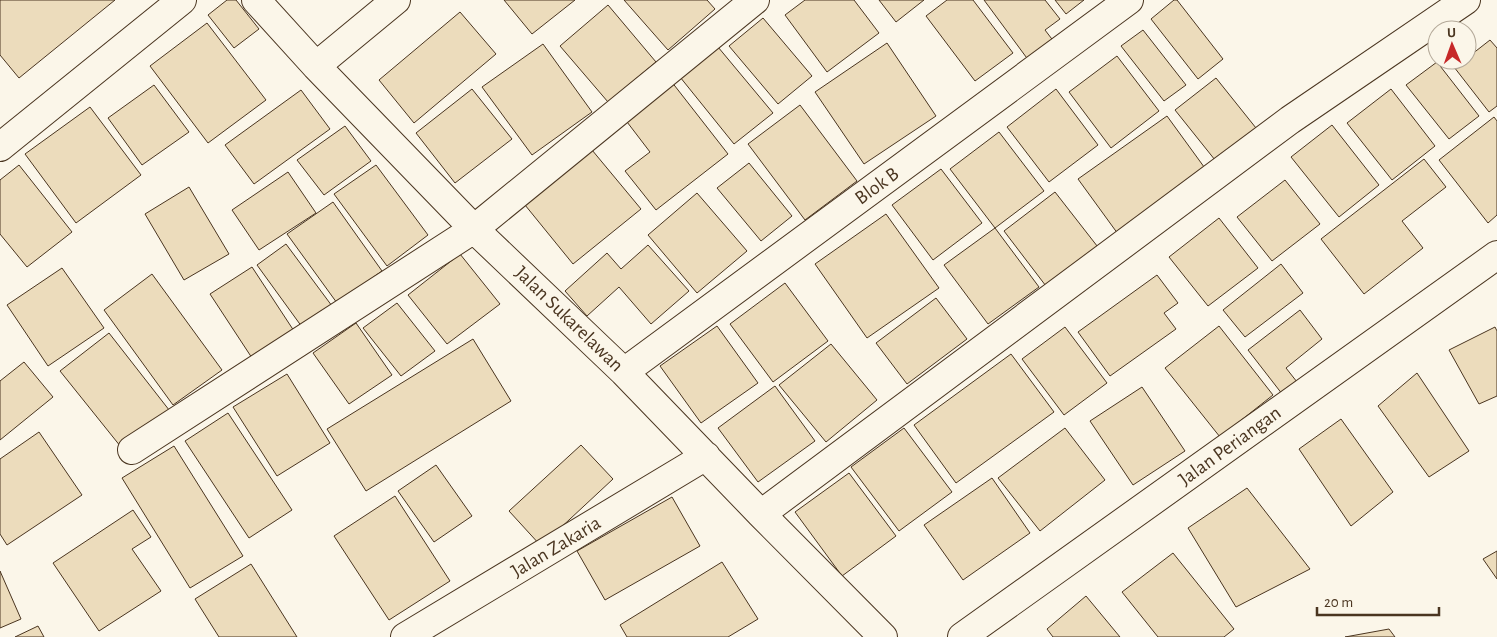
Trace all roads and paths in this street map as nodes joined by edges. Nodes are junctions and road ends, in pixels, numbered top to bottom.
1 (182, 0) edge
2 (256, 0) edge
3 (396, 0) edge
4 (755, 0) edge
5 (1129, 0) edge
6 (1466, 0) edge
7 (316, 66) junction
8 (0, 147) edge
9 (474, 229) junction
10 (1497, 255) edge
11 (624, 372) junction
12 (132, 450) dead end
13 (706, 456) junction
14 (762, 514) junction
15 (406, 637) edge
16 (883, 637) edge
17 (962, 637) edge

1 - 8 street
2 - 7 street, Jalan Sukarelawan
3 - 7 street
4 - 9 street
5 - 11 street, Blok B
6 - 14 street
7 - 9 street, Jalan Sukarelawan
9 - 11 street, Jalan Sukarelawan
9 - 12 street
10 - 17 street, Jalan Periangan
11 - 13 street, Jalan Sukarelawan
13 - 14 street, Jalan Sukarelawan
13 - 15 street, Jalan Zakaria
14 - 16 street, Jalan Sukarelawan

